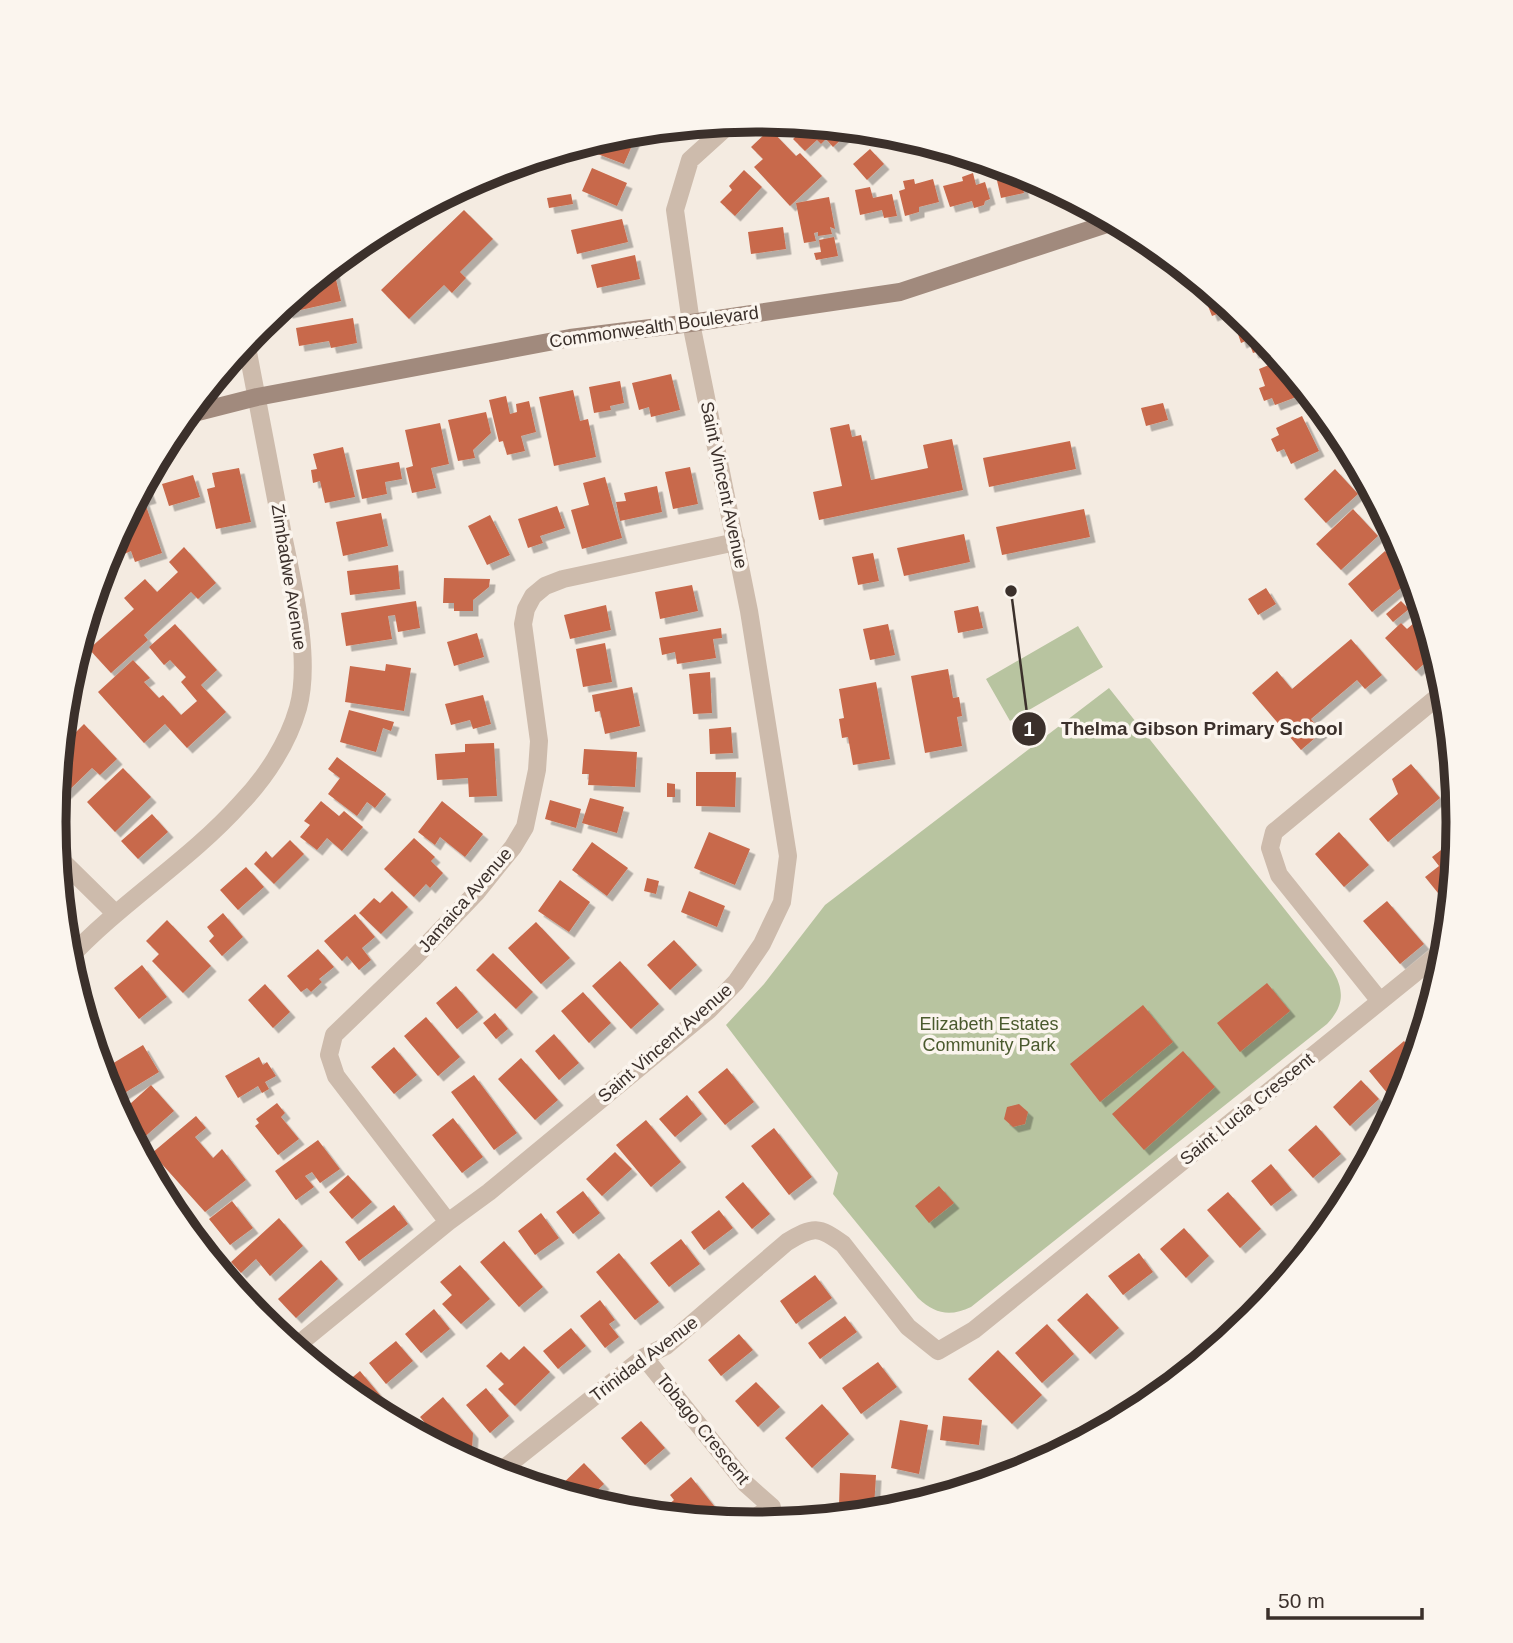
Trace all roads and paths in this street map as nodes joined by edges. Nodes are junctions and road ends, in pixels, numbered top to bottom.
1 (720, 133) edge
2 (1104, 225) edge
3 (691, 323) junction
4 (249, 356) edge
5 (257, 397) junction
6 (202, 411) edge
7 (736, 542) junction
8 (1435, 699) edge
9 (68, 867) edge
10 (115, 912) junction
11 (79, 948) edge
12 (1432, 959) edge
13 (1380, 1000) junction
14 (449, 1222) junction
15 (787, 1242) joint
16 (303, 1341) edge
17 (644, 1357) junction
18 (508, 1465) edge
19 (764, 1512) edge

1 - 3 street, Saint Vincent Avenue
2 - 3 street, Commonwealth Boulevard
3 - 5 street, Commonwealth Boulevard
3 - 7 street, Saint Vincent Avenue
4 - 5 street, Zimbadwe Avenue
5 - 6 street, Commonwealth Boulevard
5 - 10 street, Zimbadwe Avenue
7 - 14 street, Saint Vincent Avenue
7 - 14 street, Jamaica Avenue
8 - 13 street
9 - 10 street
10 - 11 street, Zimbadwe Avenue
12 - 13 street
13 - 15 street, Saint Lucia Crescent
14 - 16 street, Saint Vincent Avenue
15 - 17 street, Trinidad Avenue
17 - 18 street, Trinidad Avenue
17 - 19 street, Tobago Crescent

